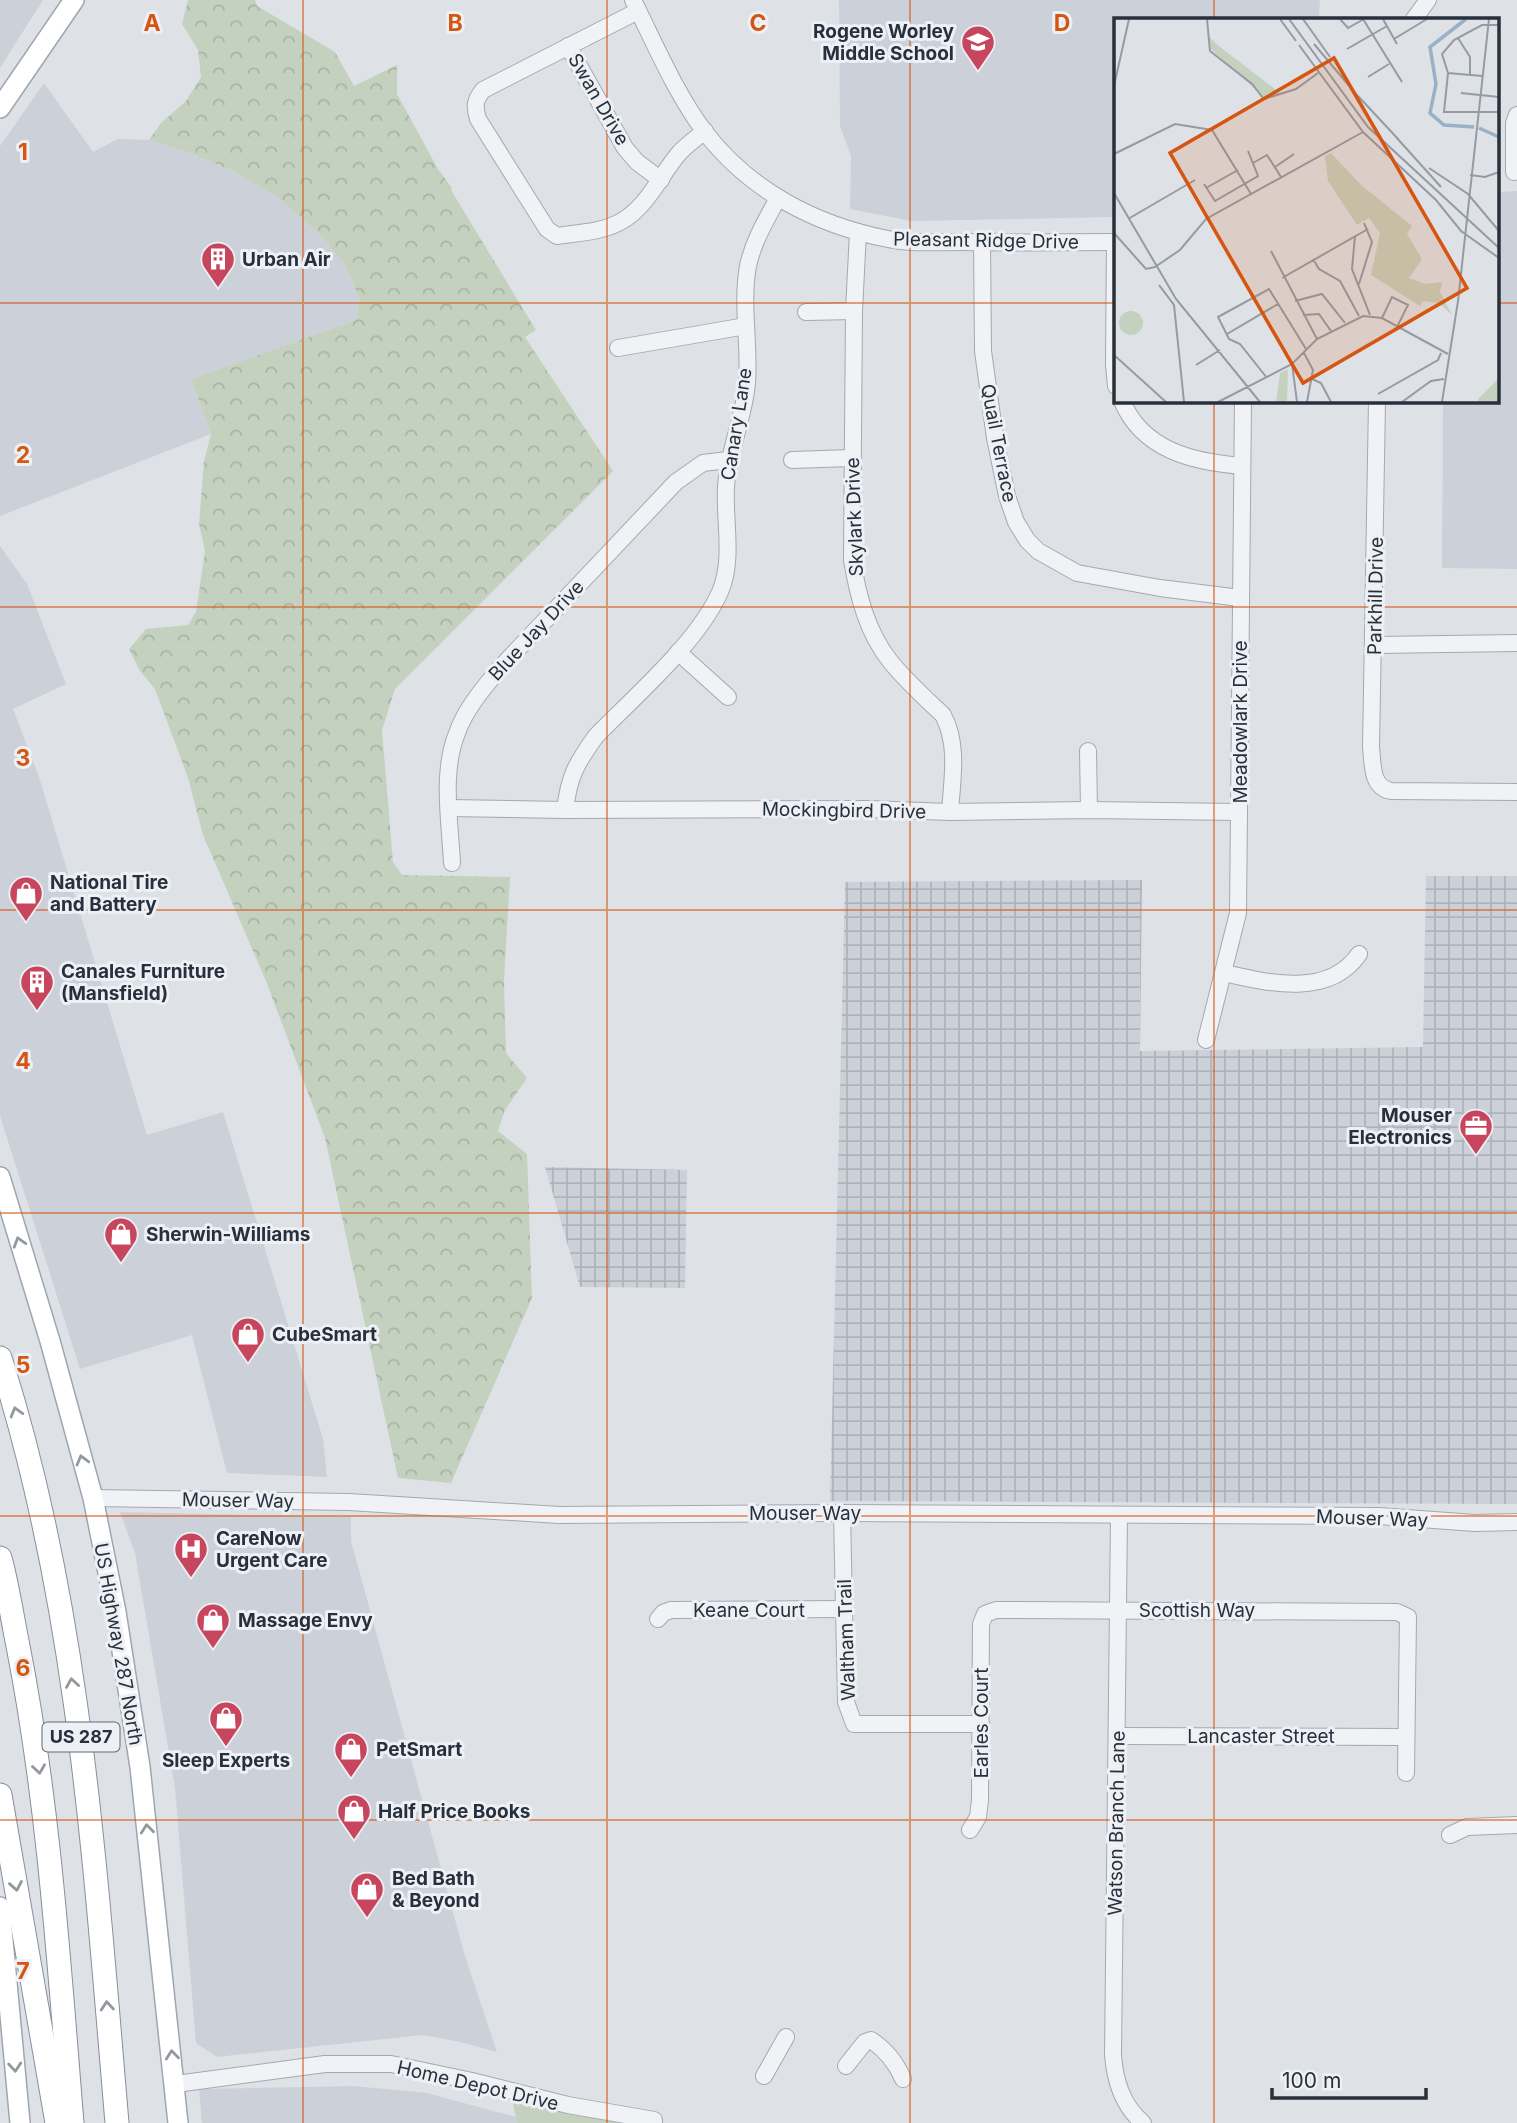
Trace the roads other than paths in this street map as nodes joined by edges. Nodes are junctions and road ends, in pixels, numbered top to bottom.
1 (74, 0) edge
2 (1428, 0) edge
3 (636, 5) edge
4 (1415, 18) edge
5 (568, 46) junction
6 (0, 108) edge
7 (1517, 115) edge
8 (705, 131) junction
9 (1510, 173) edge
10 (661, 180) junction
11 (778, 198) junction
12 (858, 232) junction
13 (982, 242) junction
14 (1114, 242) edge
15 (806, 312) dead end
16 (854, 312) junction
17 (747, 326) junction
18 (618, 348) dead end
19 (1123, 402) edge
20 (1243, 402) edge
21 (1377, 402) edge
22 (852, 458) junction
23 (728, 460) junction
24 (792, 460) dead end
25 (1242, 466) junction
26 (1241, 598) junction
27 (1517, 643) edge
28 (1375, 645) junction
29 (678, 652) junction
30 (728, 696) dead end
31 (1088, 751) dead end
32 (1517, 792) edge
33 (449, 808) junction
34 (565, 810) junction
35 (1089, 810) junction
36 (950, 812) junction
37 (1239, 812) junction
38 (452, 863) dead end
39 (1359, 954) dead end
40 (1224, 973) junction
41 (1206, 1040) dead end
42 (0, 1177) edge
43 (0, 1358) edge
44 (93, 1497) junction
45 (842, 1513) junction
46 (1119, 1515) junction
47 (1517, 1522) edge
48 (0, 1558) edge
49 (844, 1609) junction
50 (1118, 1610) junction
51 (985, 1614) joint
52 (658, 1619) dead end
53 (981, 1724) junction
54 (1117, 1735) junction
55 (1406, 1737) junction
56 (1406, 1773) dead end
57 (0, 1795) edge
58 (1517, 1825) edge
59 (970, 1830) dead end
60 (1450, 1835) dead end
61 (0, 1907) edge
62 (786, 2037) dead end
63 (846, 2066) dead end
64 (764, 2076) dead end
65 (903, 2079) dead end
66 (176, 2084) junction
67 (654, 2122) edge
68 (20, 2123) edge
69 (57, 2123) edge
70 (72, 2123) edge
71 (117, 2123) edge
72 (178, 2123) edge
73 (1143, 2123) edge

1 - 6 main road
2 - 4 street
3 - 5 street
3 - 8 street, Pleasant Ridge Drive
5 - 10 street, Swan Drive
5 - 10 street
7 - 9 street
8 - 10 street
8 - 11 street, Pleasant Ridge Drive
11 - 12 street, Pleasant Ridge Drive
11 - 17 street, Canary Lane
12 - 13 street, Pleasant Ridge Drive
12 - 16 street, Skylark Drive
13 - 14 street, Pleasant Ridge Drive
13 - 26 street, Quail Terrace
15 - 16 street
16 - 22 street, Skylark Drive
17 - 18 street
17 - 23 street, Canary Lane
19 - 25 street
20 - 25 street, Meadowlark Drive
21 - 28 street, Parkhill Drive
22 - 24 street
22 - 36 street, Skylark Drive
23 - 29 street, Canary Lane
23 - 33 street, Blue Jay Drive
25 - 26 street, Meadowlark Drive
26 - 37 street, Meadowlark Drive
27 - 28 street
28 - 32 street, Parkhill Drive
29 - 30 street
29 - 34 street, Canary Lane
31 - 35 street
33 - 34 street, Mockingbird Drive
33 - 38 street, Blue Jay Drive
34 - 36 street, Mockingbird Drive
35 - 36 street, Mockingbird Drive
35 - 37 street, Mockingbird Drive
37 - 40 street, Meadowlark Drive
39 - 40 street
40 - 41 street, Meadowlark Drive
44 -> 42 main road, US Highway 287 North
71 -> 43 highway, US 287
44 - 45 street, Mouser Way
66 -> 44 main road, US Highway 287 North
45 - 46 street, Mouser Way
45 - 49 street, Waltham Trail
46 - 47 street, Mouser Way
46 - 50 street, Watson Branch Lane
48 -> 70 highway, US 287
49 - 52 street, Keane Court
49 - 53 street, Waltham Trail
50 - 51 street, Scottish Way
50 - 54 street, Watson Branch Lane
50 - 55 street, Scottish Way
51 - 53 street, Earles Court
53 - 59 street, Earles Court
54 - 55 street, Lancaster Street
54 - 73 street, Watson Branch Lane
55 - 56 street
57 -> 69 highway
58 - 60 street
61 -> 68 main road
62 - 64 street
63 - 65 street
66 - 67 street, Home Depot Drive
66 - 72 main road, US Highway 287 North

